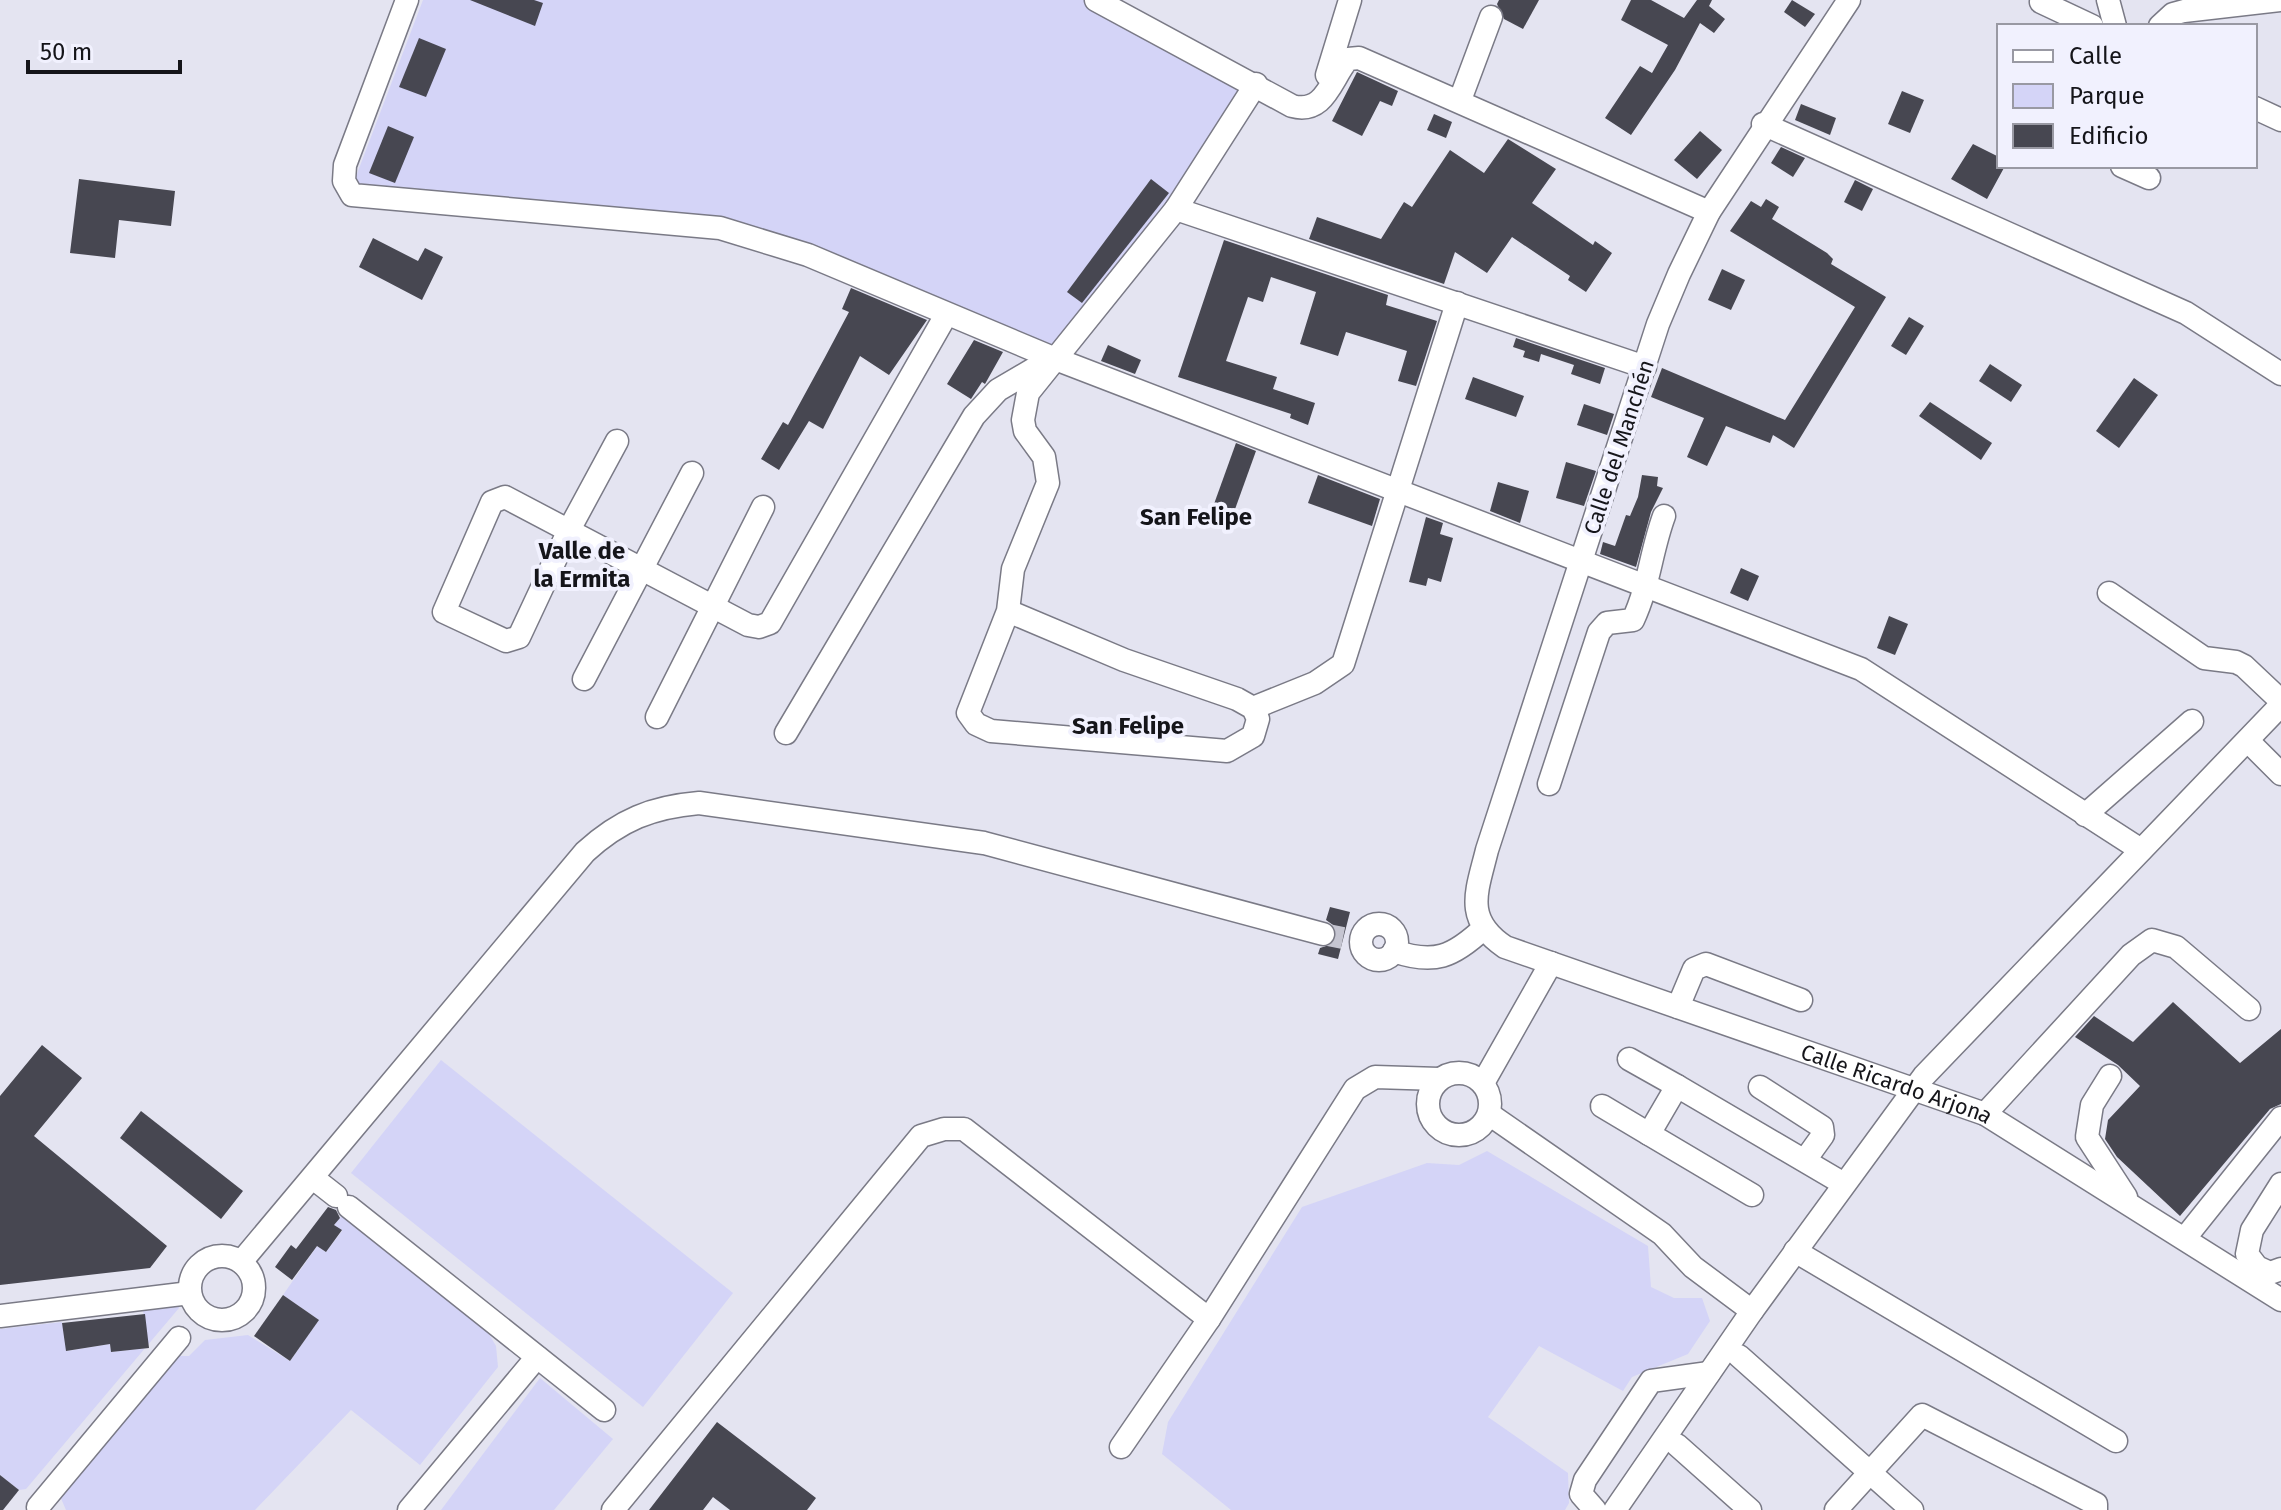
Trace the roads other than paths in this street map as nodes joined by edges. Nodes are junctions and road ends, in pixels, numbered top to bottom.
1 (407, 0) edge
2 (1096, 0) edge
3 (1350, 0) edge
4 (1849, 0) edge
5 (2108, 0) edge
6 (2281, 0) edge
7 (2041, 2) dead end
8 (1491, 17) dead end
9 (2088, 24) edge
10 (2114, 24) edge
11 (2162, 24) edge
12 (1256, 84) junction
13 (1324, 97) junction
14 (1460, 100) junction
15 (1763, 124) junction
16 (2126, 168) edge
17 (2149, 178) dead end
18 (1176, 209) junction
19 (1709, 212) junction
20 (1457, 303) junction
21 (946, 315) junction
22 (1053, 358) junction
23 (1645, 367) junction
24 (2281, 374) edge
25 (617, 441) dead end
26 (692, 473) dead end
27 (1396, 490) junction
28 (763, 507) dead end
29 (1664, 516) dead end
30 (570, 528) junction
31 (1581, 561) junction
32 (645, 569) junction
33 (1648, 584) junction
34 (2109, 593) dead end
35 (713, 606) junction
36 (1008, 611) junction
37 (584, 679) dead end
38 (2281, 703) edge
39 (1253, 708) junction
40 (657, 717) dead end
41 (2192, 721) dead end
42 (786, 733) dead end
43 (2248, 741) junction
44 (2281, 774) edge
45 (1549, 784) dead end
46 (2085, 815) junction
47 (2141, 850) junction
48 (1484, 928) junction
49 (1551, 963) junction
50 (1801, 1000) dead end
51 (1678, 1007) junction
52 (2249, 1009) dead end
53 (1629, 1059) dead end
54 (2110, 1076) dead end
55 (1439, 1079) junction
56 (1483, 1083) junction
57 (1677, 1086) junction
58 (1760, 1087) dead end
59 (1915, 1089) junction
60 (1602, 1106) dead end
61 (1489, 1114) junction
62 (1985, 1114) junction
63 (2281, 1118) edge
64 (1649, 1134) junction
65 (1805, 1160) junction
66 (313, 1178) junction
67 (1844, 1184) junction
68 (2281, 1184) edge
69 (1752, 1195) dead end
70 (2132, 1205) junction
71 (2185, 1238) junction
72 (1795, 1251) junction
73 (241, 1262) junction
74 (2281, 1269) edge
75 (2281, 1300) edge
76 (1752, 1311) junction
77 (0, 1316) edge
78 (189, 1317) junction
79 (1209, 1319) junction
80 (1739, 1356) dead end
81 (537, 1357) junction
82 (1709, 1373) junction
83 (604, 1410) dead end
84 (2116, 1441) dead end
85 (1677, 1445) dead end
86 (1121, 1447) dead end
87 (1869, 1472) junction
88 (41, 1509) edge
89 (409, 1510) edge
90 (613, 1510) edge
91 (1595, 1510) edge
92 (1615, 1510) edge
93 (1750, 1510) edge
94 (1836, 1510) edge
95 (1912, 1510) edge
96 (2096, 1510) edge

1 - 21 street
2 - 12 street
3 - 13 street
4 - 15 street, Calle del Manchén
5 - 10 street
6 - 11 street
7 - 9 street
8 - 14 street
12 - 13 street
12 - 18 street
13 - 14 street
14 - 19 street
15 - 19 street, Calle del Manchén
15 - 24 street
16 - 17 street
18 - 20 street
18 - 22 street
19 - 23 street, Calle del Manchén
20 - 23 street
20 - 27 street
21 - 22 street
21 - 35 street
22 - 27 street
22 - 36 street
22 - 42 street
23 - 31 street, Calle del Manchén
25 - 30 street
26 - 32 street
27 - 31 street
27 - 39 street
28 - 35 street
29 - 33 street
30 - 30 street
30 - 32 street
31 - 33 street
31 - 48 street, Calle del Manchén
32 - 35 street
32 - 37 street
33 - 45 street
33 - 46 street
34 - 38 street
35 - 40 street
36 - 39 street
36 - 39 street
38 - 43 street
41 - 46 street
43 - 44 street
43 - 47 street
46 - 47 street
47 - 59 street
48 - 49 street, Calle Ricardo Arjona
48 - 66 street
49 - 51 street, Calle Ricardo Arjona
49 - 56 street
50 - 51 street
51 - 59 street, Calle Ricardo Arjona
52 - 62 street
53 - 57 street
54 - 70 street
55 - 56 street
55 - 61 street
55 - 79 street
56 - 61 street
57 - 64 street
57 - 65 street
58 - 65 street
59 - 62 street, Calle Ricardo Arjona
59 - 67 street
60 - 64 street
61 - 76 street
62 - 70 street, Calle Ricardo Arjona
63 - 71 street
64 - 69 street
65 - 67 street
66 - 73 street
66 - 81 street
67 - 72 street
68 - 74 street
70 - 71 street, Calle Ricardo Arjona
71 - 75 street, Calle Ricardo Arjona
72 - 76 street
72 - 84 street
73 - 78 street
73 - 78 street
76 - 82 street
77 - 78 street
78 - 88 street
79 - 86 street
79 - 90 street
80 - 87 street
81 - 83 street
81 - 89 street
82 - 91 street
82 - 92 street
85 - 93 street
87 - 94 street
87 - 95 street
87 - 96 street

